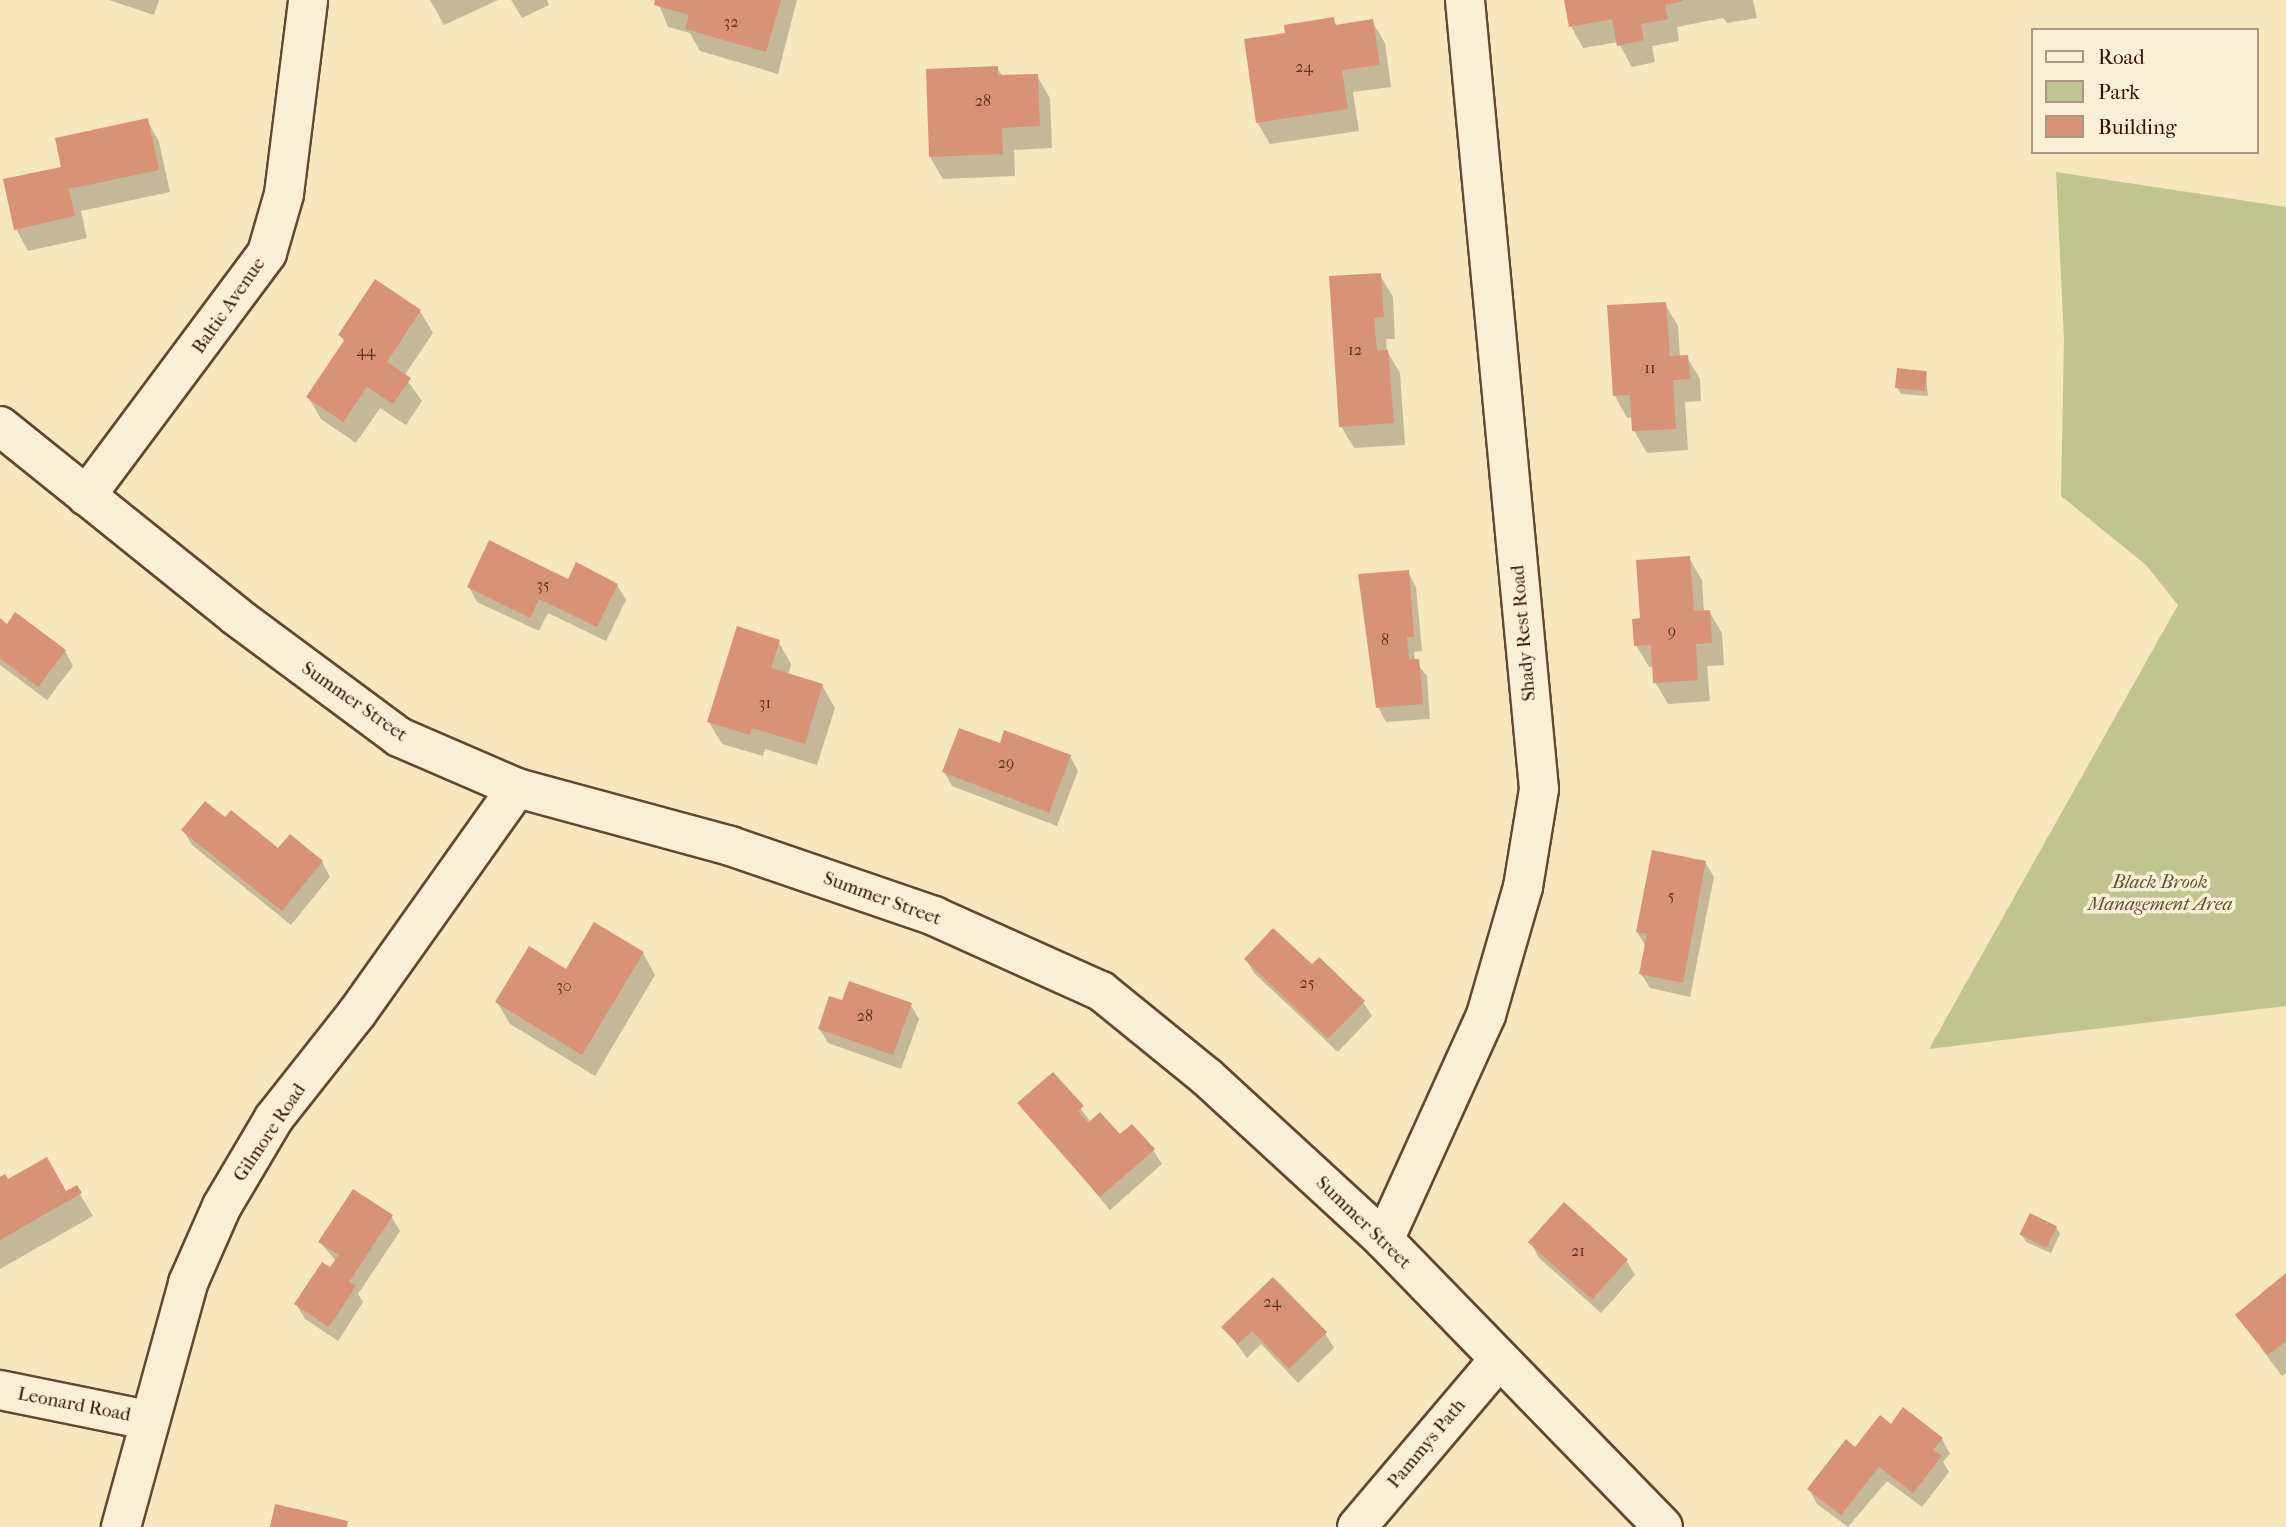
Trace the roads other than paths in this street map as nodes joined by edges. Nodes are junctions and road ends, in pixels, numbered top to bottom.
1 (309, 0) edge
2 (1465, 0) edge
3 (0, 426) edge
4 (86, 496) junction
5 (517, 789) junction
6 (1384, 1240) junction
7 (1498, 1361) junction
8 (0, 1390) edge
9 (148, 1420) junction
10 (121, 1527) edge
11 (1357, 1527) edge
12 (1663, 1527) edge

1 - 4 street, Baltic Avenue
2 - 6 street, Shady Rest Road
3 - 4 street, Summer Street
4 - 5 street, Summer Street
5 - 6 street, Summer Street
5 - 9 street, Gilmore Road
6 - 7 street, Summer Street
7 - 11 street, Pammys Path
7 - 12 street, Summer Street
8 - 9 street, Leonard Road
9 - 10 street, Gilmore Road

